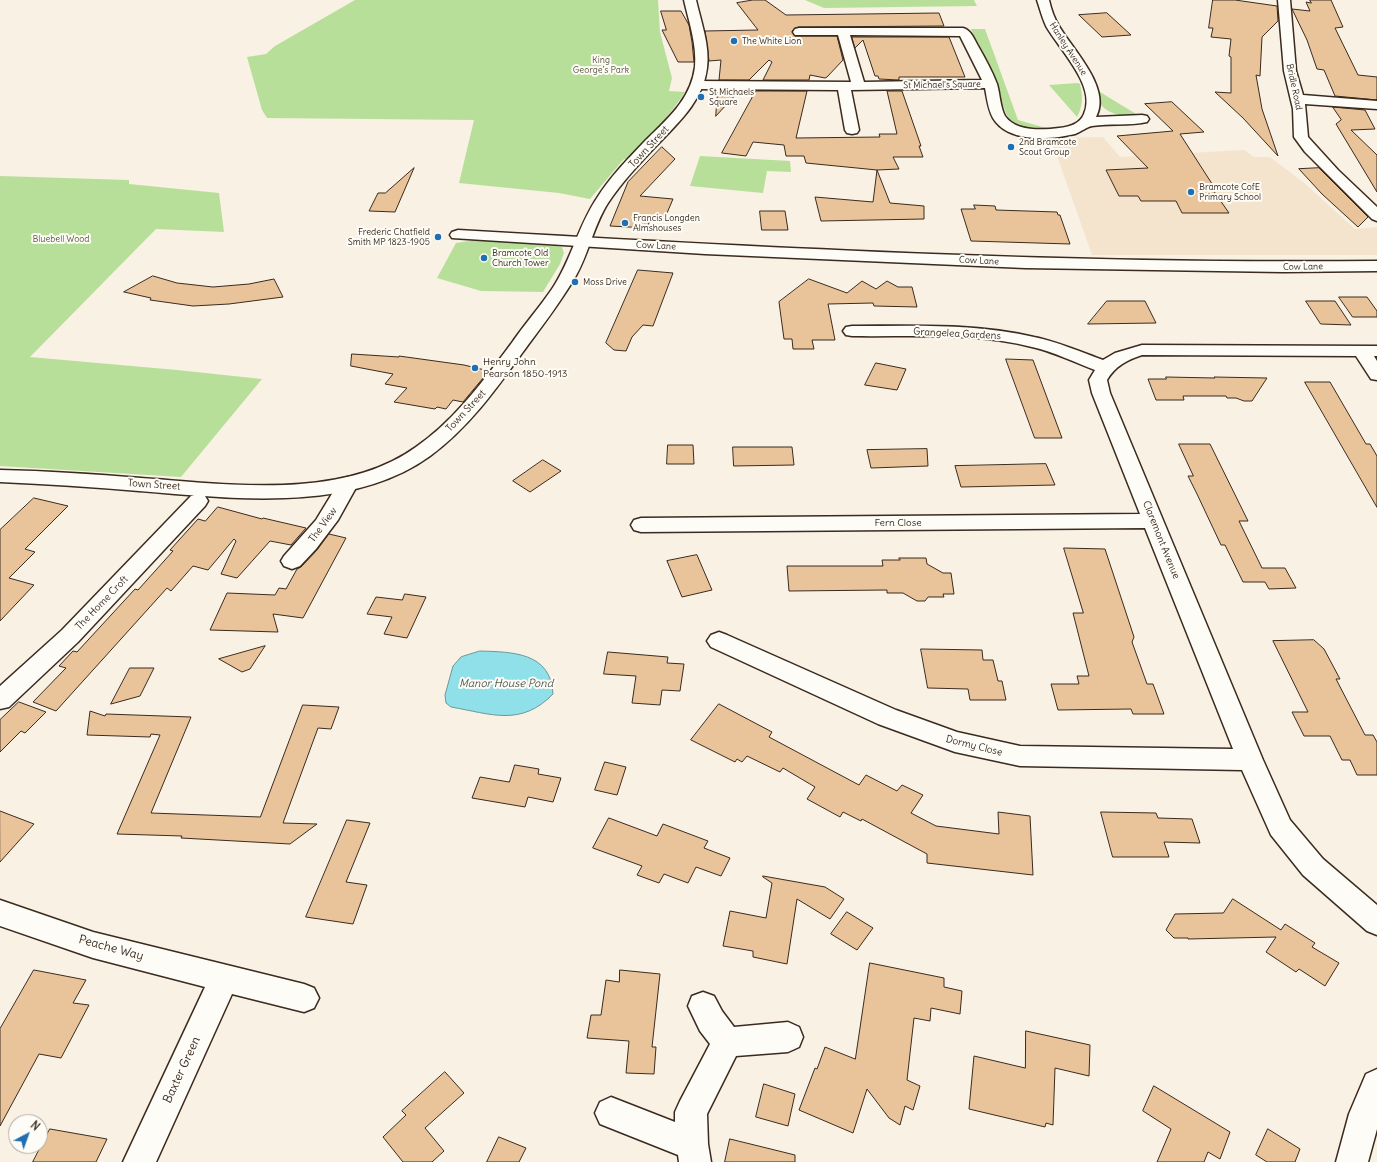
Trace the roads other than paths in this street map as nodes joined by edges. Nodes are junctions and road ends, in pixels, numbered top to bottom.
1 (690, 0) edge
2 (1043, 0) edge
3 (1284, 0) edge
4 (843, 31) junction
5 (799, 32) dead end
6 (990, 84) junction
7 (698, 85) junction
8 (844, 86) junction
9 (859, 86) junction
10 (1298, 99) junction
11 (1377, 105) edge
12 (1142, 119) dead end
13 (1087, 122) junction
14 (852, 130) dead end
15 (1377, 216) edge
16 (458, 235) dead end
17 (582, 242) junction
18 (1377, 266) edge
19 (852, 331) dead end
20 (1369, 351) edge
21 (1104, 368) junction
22 (1377, 375) edge
23 (0, 476) edge
24 (348, 484) junction
25 (198, 501) dead end
26 (1154, 521) junction
27 (641, 524) dead end
28 (292, 561) dead end
29 (719, 640) dead end
30 (0, 700) edge
31 (1250, 760) junction
32 (0, 913) edge
33 (1377, 922) edge
34 (224, 978) junction
35 (304, 998) dead end
36 (703, 1006) dead end
37 (788, 1037) dead end
38 (727, 1042) junction
39 (1377, 1085) edge
40 (611, 1113) dead end
41 (694, 1153) edge
42 (139, 1162) edge
43 (1352, 1162) edge

1 - 7 street, Town Street
2 - 13 street, Hanley Avenue
3 - 10 street, Bridle Road
4 - 5 street, St Michael's Square
4 - 6 street, St Michael's Square
4 - 9 street
6 - 9 street, St Michael's Square
6 - 13 street
7 - 8 street, St Michael's Square
7 - 17 street, Town Street
8 - 9 street, St Michael's Square
8 - 14 street
10 - 11 street
10 - 15 street, Bridle Road
12 - 13 street
16 - 17 street
17 - 18 street, Cow Lane
17 - 24 street, Town Street
19 - 21 street, Grangelea Gardens
20 - 21 street
20 - 22 street
21 - 26 street, Claremont Avenue
23 - 24 street, Town Street
24 - 28 street, The View
25 - 30 street, The Home Croft
26 - 27 street, Fern Close
26 - 31 street, Claremont Avenue
29 - 31 street, Dormy Close
31 - 33 street, Claremont Avenue
32 - 34 street, Peache Way
34 - 35 street, Peache Way
34 - 42 street, Baxter Green
36 - 38 street
37 - 38 street
38 - 41 street
39 - 43 street
40 - 41 street

